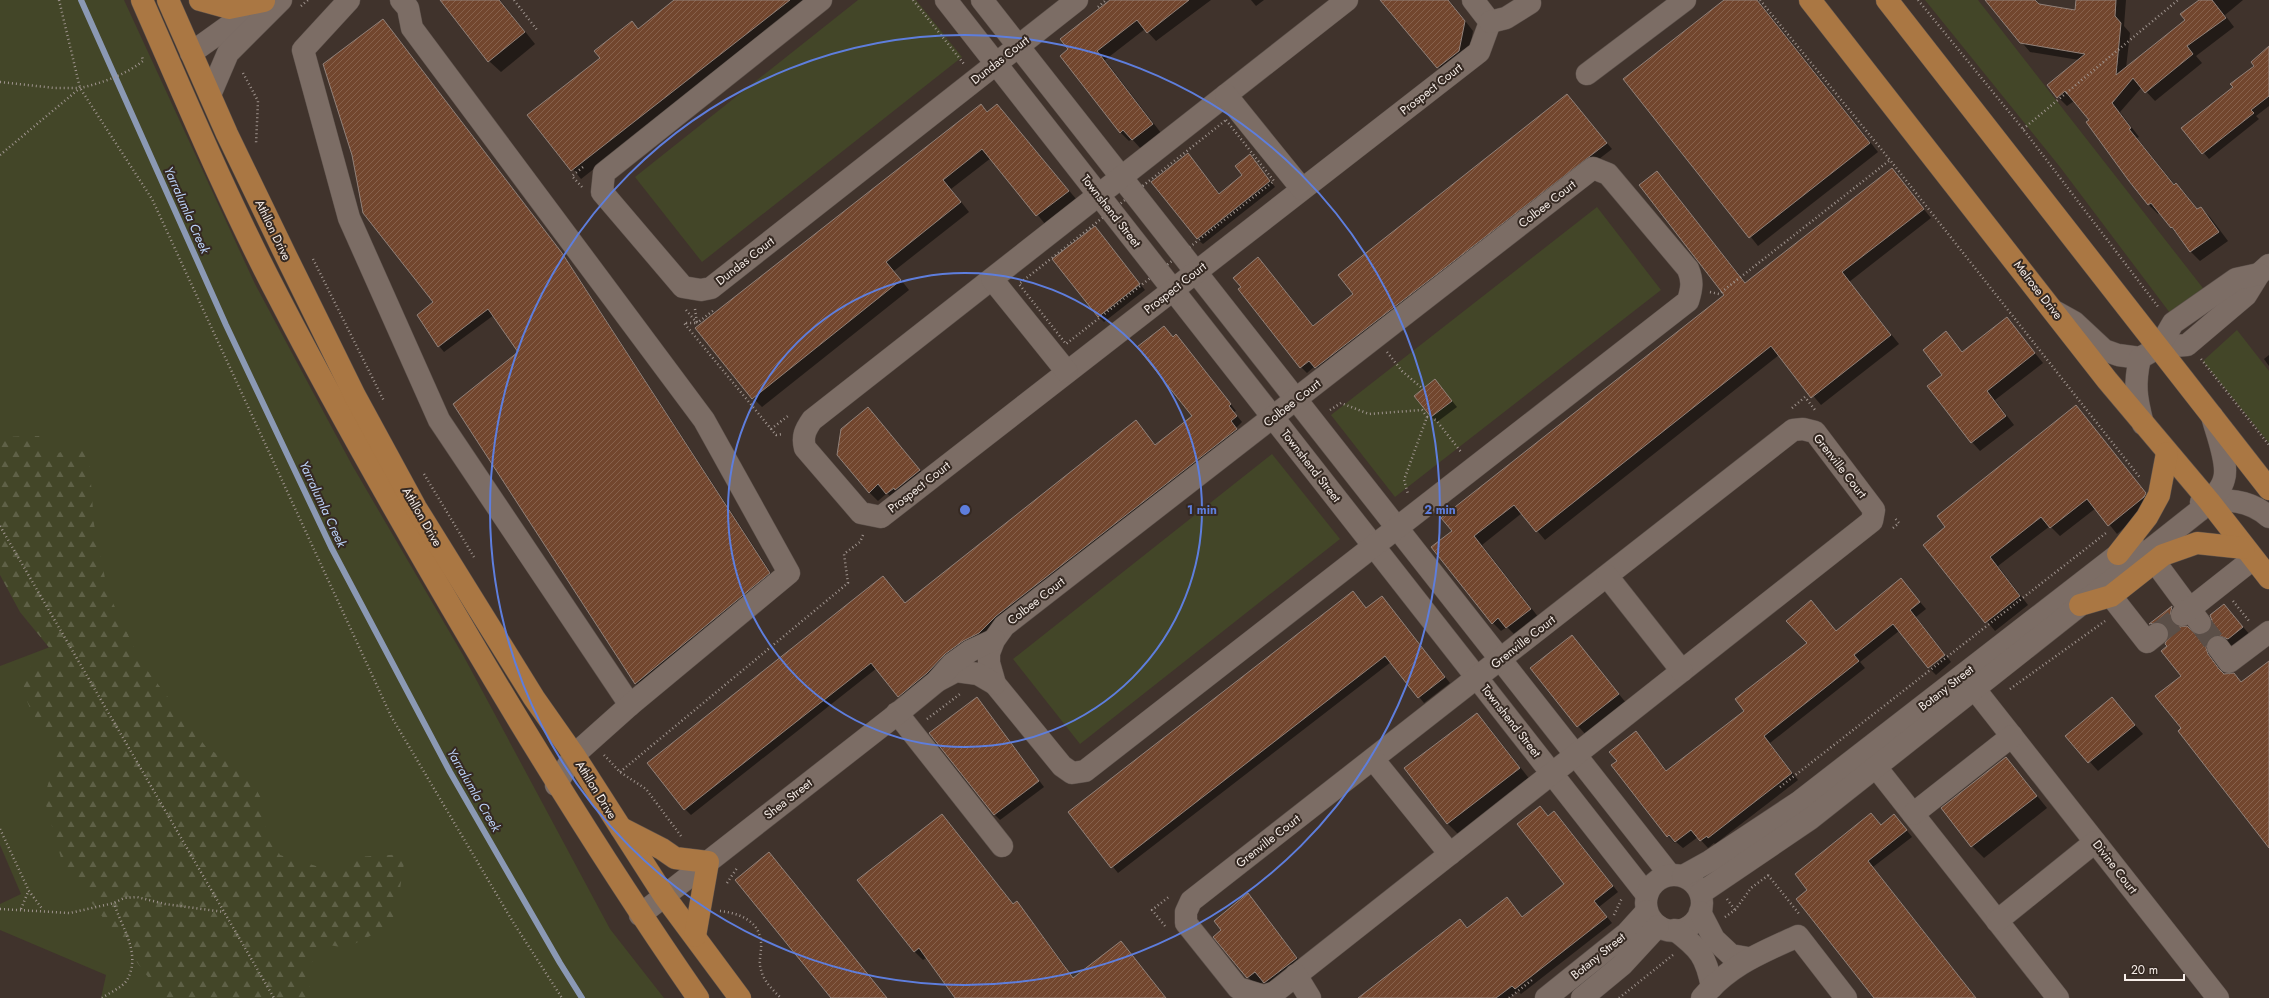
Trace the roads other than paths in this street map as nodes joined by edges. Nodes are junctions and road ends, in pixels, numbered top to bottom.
1 (142, 0) edge
2 (168, 0) edge
3 (200, 0) edge
4 (265, 0) edge
5 (281, 0) edge
6 (349, 0) edge
7 (401, 0) edge
8 (821, 0) edge
9 (946, 0) edge
10 (982, 0) edge
11 (1077, 0) edge
12 (1347, 0) edge
13 (1473, 0) edge
14 (1685, 0) edge
15 (1810, 0) edge
16 (1887, 0) edge
17 (1530, 3) dead end
18 (1490, 22) junction
19 (1018, 46) junction
20 (191, 53) junction
21 (996, 64) junction
22 (1587, 74) dead end
23 (1226, 95) junction
24 (210, 96) junction
25 (197, 127) junction
26 (1121, 178) junction
27 (1302, 189) junction
28 (1099, 195) junction
29 (2264, 269) edge
30 (1196, 272) junction
31 (992, 279) junction
32 (1173, 290) junction
33 (2055, 311) junction
34 (2159, 347) junction
35 (2140, 358) junction
36 (1067, 372) junction
37 (1296, 399) junction
38 (2211, 414) junction
39 (1273, 417) junction
40 (2143, 424) junction
41 (2167, 452) junction
42 (2269, 489) edge
43 (2208, 501) junction
44 (2269, 517) edge
45 (1397, 528) junction
46 (1373, 546) junction
47 (2249, 553) junction
48 (2118, 554) junction
49 (2155, 562) junction
50 (1607, 576) junction
51 (2269, 578) edge
52 (2111, 596) junction
53 (2080, 605) junction
54 (2157, 634) tunnel mouth
55 (2266, 635) edge
56 (994, 640) junction
57 (2218, 647) tunnel mouth
58 (1500, 659) junction
59 (1682, 671) junction
60 (1477, 678) junction
61 (936, 682) junction
62 (1969, 682) junction
63 (995, 684) junction
64 (630, 705) junction
65 (897, 713) junction
66 (2012, 736) junction
67 (574, 755) junction
68 (1575, 755) junction
69 (1373, 759) junction
70 (1870, 760) junction
71 (1552, 774) junction
72 (556, 785) junction
73 (1913, 814) junction
74 (620, 828) junction
75 (2095, 842) junction
76 (1002, 846) dead end
77 (1450, 854) junction
78 (708, 862) junction
79 (1676, 876) junction
80 (665, 897) junction
81 (1701, 903) junction
82 (1653, 909) junction
83 (640, 915) junction
84 (1997, 921) junction
85 (695, 936) junction
86 (1748, 958) junction
87 (1296, 975) junction
88 (1707, 992) edge
89 (698, 998) edge
90 (740, 998) edge
91 (1310, 998) edge
92 (1546, 998) edge
93 (1582, 998) edge
94 (1846, 998) edge
95 (2058, 998) edge
96 (2218, 998) edge

1 - 25 main road, Athllon Drive
2 - 20 main road, Athllon Drive
3 - 4 main road
4 - 20 street
5 - 24 street
6 - 64 street
7 - 64 street
8 - 21 street, Dundas Court
9 - 21 street, Townshend Street
10 - 19 street
11 - 19 street, Dundas Court
12 - 23 street
13 - 18 street
14 - 22 street
15 - 33 main road, Melrose Drive
16 - 34 main road
17 - 18 street
18 - 27 street, Prospect Court
19 - 21 street, Dundas Court
19 - 26 street
20 - 24 main road, Athllon Drive
20 - 25 main road
21 - 28 street, Townshend Street
23 - 26 street
23 - 27 street
24 - 67 main road, Athllon Drive
25 - 72 main road, Athllon Drive
26 - 28 street
26 - 30 street
27 - 30 street, Prospect Court
28 - 31 street
28 - 32 street, Townshend Street
29 - 34 street
30 - 32 street, Prospect Court
30 - 37 street
31 - 36 street
31 - 36 street, Prospect Court
32 - 36 street, Prospect Court
32 - 39 street, Townshend Street
33 - 35 street
33 - 40 main road, Melrose Drive
34 - 35 street
34 - 38 main road
35 - 40 street
37 - 39 street, Colbee Court
37 - 45 street
37 - 45 street, Colbee Court
38 - 42 main road
38 - 43 street, Botany Street
39 - 46 street, Townshend Street
39 - 56 street, Colbee Court
40 - 41 main road, Melrose Drive
41 - 43 main road, Melrose Drive
41 - 48 main road
43 - 44 street, Botany Street
43 - 47 main road, Melrose Drive
43 - 48 street, Botany Street
43 - 53 street, Botany Street
45 - 46 street, Colbee Court
45 - 58 street
46 - 60 street, Townshend Street
46 - 63 street, Colbee Court
47 - 49 main road
47 - 49 street
47 - 51 main road, Melrose Drive
48 - 62 street, Botany Street
49 - 52 main road
50 - 58 street, Grenville Court
50 - 59 street
50 - 59 street, Grenville Court
52 - 53 main road
52 - 54 street
53 - 62 street, Botany Street
55 - 57 street
56 - 61 street, Shea Street
56 - 63 street, Colbee Court
58 - 60 street, Grenville Court
58 - 68 street
59 - 68 street, Grenville Court
60 - 69 street, Grenville Court
60 - 71 street, Townshend Street
61 - 63 street, Shea Street
61 - 65 street, Shea Street
62 - 66 street, Divine Court
62 - 70 street, Botany Street
64 - 67 street
65 - 76 street
65 - 78 street, Shea Street
66 - 73 street
66 - 75 street, Divine Court
67 - 72 street
67 - 74 main road, Athllon Drive
68 - 71 street, Grenville Court
68 - 79 street
69 - 77 street
69 - 87 street, Grenville Court
70 - 73 street
70 - 79 street, Botany Street
70 - 81 street, Botany Street
71 - 77 street, Grenville Court
71 - 82 street, Townshend Street
72 - 83 main road, Athllon Drive
73 - 84 street
74 - 78 main road
74 - 80 main road, Athllon Drive
75 - 84 street
75 - 96 street, Divine Court
77 - 87 street, Grenville Court
78 - 80 street, Shea Street
78 - 85 main road
79 - 81 street
79 - 82 street
80 - 83 street, Shea Street
80 - 85 main road, Athllon Drive
81 - 82 street
81 - 86 street
82 - 88 street, Townshend Street
82 - 92 street, Botany Street
82 - 93 street, Botany Street
83 - 89 main road, Athllon Drive
84 - 95 street
85 - 90 main road, Athllon Drive
86 - 88 street
86 - 94 street
87 - 91 street

